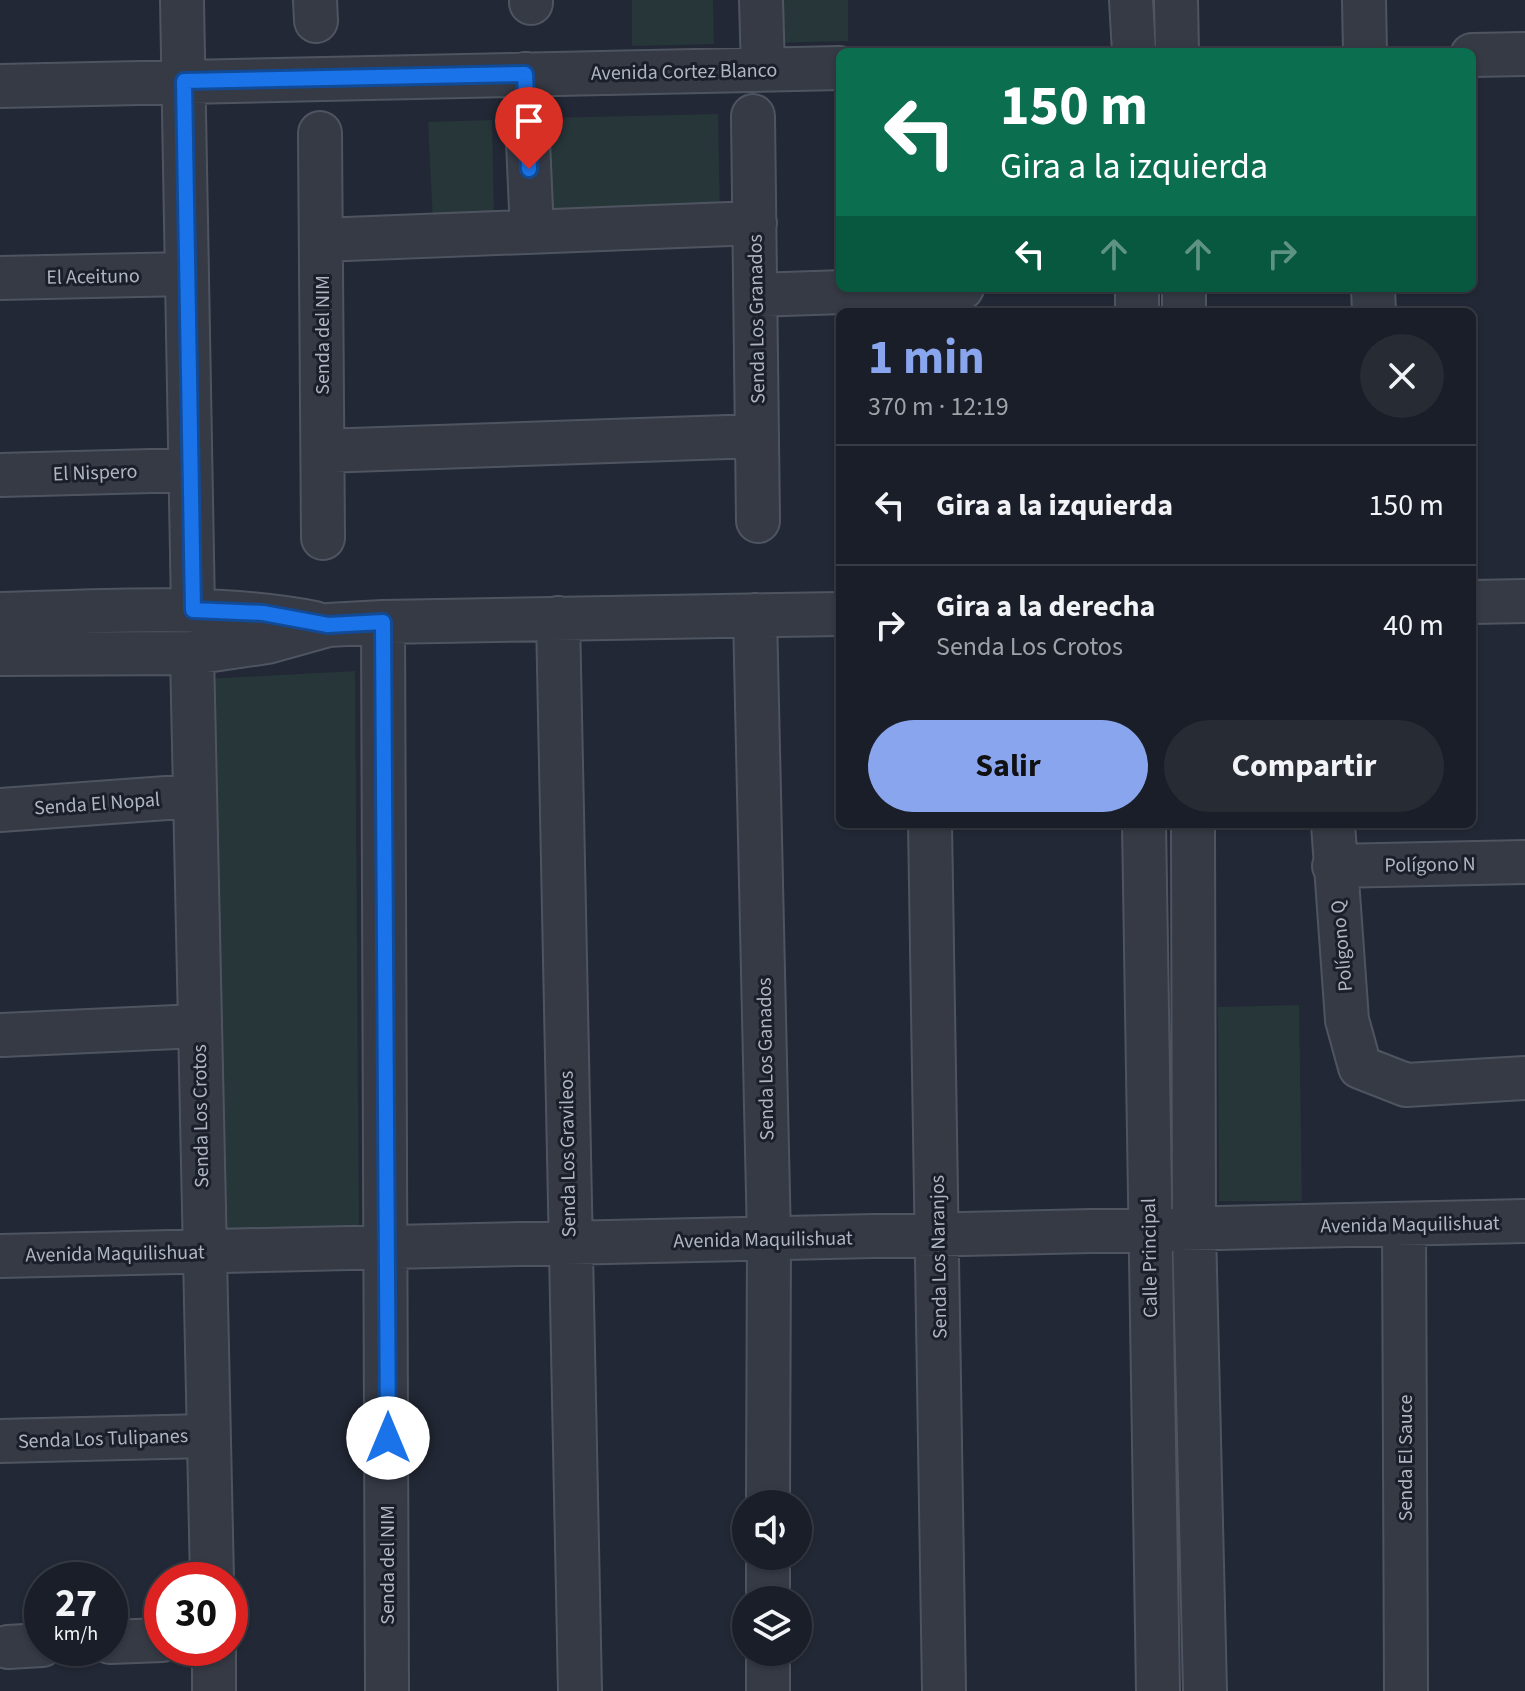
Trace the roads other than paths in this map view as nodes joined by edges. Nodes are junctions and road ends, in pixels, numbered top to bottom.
1 (182, 0) edge
2 (761, 0) edge
3 (1131, 0) edge
4 (1176, 0) edge
5 (1364, 0) edge
6 (1134, 48) edge
7 (1177, 48) edge
8 (1365, 48) edge
9 (1525, 54) edge
10 (1476, 55) edge
11 (836, 68) edge
12 (763, 69) junction
13 (525, 74) junction
14 (184, 81) junction
15 (0, 86) edge
16 (753, 116) dead end
17 (320, 133) dead end
18 (755, 223) junction
19 (532, 232) junction
20 (321, 240) junction
21 (186, 274) junction
22 (0, 278) edge
23 (844, 292) edge
24 (756, 295) junction
25 (757, 436) junction
26 (323, 451) junction
27 (189, 470) junction
28 (0, 475) edge
29 (758, 521) dead end
30 (323, 538) dead end
31 (1525, 601) edge
32 (1476, 602) edge
33 (193, 610) junction
34 (0, 614) edge
35 (836, 614) edge
36 (755, 615) junction
37 (558, 618) junction
38 (383, 622) junction
39 (328, 625) junction
40 (192, 653) junction
41 (0, 654) edge
42 (194, 796) junction
43 (0, 810) edge
44 (930, 828) edge
45 (1144, 828) edge
46 (1193, 828) edge
47 (1333, 828) edge
48 (1525, 862) edge
49 (1334, 866) junction
50 (198, 1026) junction
51 (2, 1035) dead end
52 (1525, 1078) edge
53 (1525, 1221) edge
54 (1404, 1224) junction
55 (1194, 1229) junction
56 (1148, 1230) junction
57 (938, 1235) junction
58 (769, 1239) junction
59 (569, 1243) junction
60 (388, 1247) junction
61 (203, 1251) junction
62 (0, 1256) edge
63 (206, 1436) junction
64 (0, 1441) edge
65 (768, 1490) edge
66 (211, 1562) edge
67 (214, 1666) edge
68 (768, 1666) edge
69 (214, 1691) edge
70 (387, 1691) edge
71 (580, 1691) edge
72 (768, 1691) edge
73 (944, 1691) edge
74 (1158, 1691) edge
75 (1205, 1691) edge
76 (1406, 1691) edge

1 - 14 street
2 - 12 street
3 - 6 street
4 - 7 street
5 - 8 street
9 - 10 street
11 - 12 street, Avenida Cortez Blanco
12 - 13 street, Avenida Cortez Blanco
13 - 14 street, Avenida Cortez Blanco
13 - 19 street
14 - 15 street, Avenida Cortez Blanco
14 - 21 street
16 - 18 street, Senda Los Granados
17 - 20 street, Senda del NIM
18 - 19 street
18 - 24 street, Senda Los Granados
19 - 20 street
20 - 26 street, Senda del NIM
21 - 22 street, El Aceituno
21 - 27 street
23 - 24 street
24 - 25 street, Senda Los Granados
25 - 26 street
25 - 29 street, Senda Los Granados
26 - 30 street, Senda del NIM
27 - 28 street, El Nispero
27 - 33 street
31 - 32 street
33 - 34 street
33 - 39 street
35 - 36 street
36 - 37 street
36 - 58 street, Senda Los Ganados
37 - 38 street
37 - 59 street, Senda Los Gravileos
38 - 39 street
38 - 60 street, Senda del NIM
39 - 40 street
40 - 41 street
40 - 42 street, Senda Los Crotos
42 - 43 street, Senda El Nopal
42 - 50 street, Senda Los Crotos
44 - 57 street, Senda Los Naranjos
45 - 56 street, Calle Principal
46 - 55 street
47 - 49 street, Polígono Q
48 - 49 street, Polígono N
49 - 52 street, Polígono Q
50 - 51 street
50 - 61 street, Senda Los Crotos
53 - 54 street, Avenida Maquilishuat
54 - 55 street, Avenida Maquilishuat
54 - 76 street, Senda El Sauce
55 - 56 street, Avenida Maquilishuat
55 - 75 street
56 - 57 street, Avenida Maquilishuat
56 - 74 street, Calle Principal
57 - 58 street, Avenida Maquilishuat
57 - 73 street, Senda Los Naranjos
58 - 59 street, Avenida Maquilishuat
58 - 65 street, Senda Los Ganados
59 - 60 street, Avenida Maquilishuat
59 - 71 street, Senda Los Gravileos
60 - 61 street, Avenida Maquilishuat
60 - 70 street, Senda del NIM
61 - 62 street, Avenida Maquilishuat
61 - 63 street, Senda Los Crotos
63 - 64 street, Senda Los Tulipanes
63 - 66 street, Senda Los Crotos
67 - 69 street
68 - 72 street

